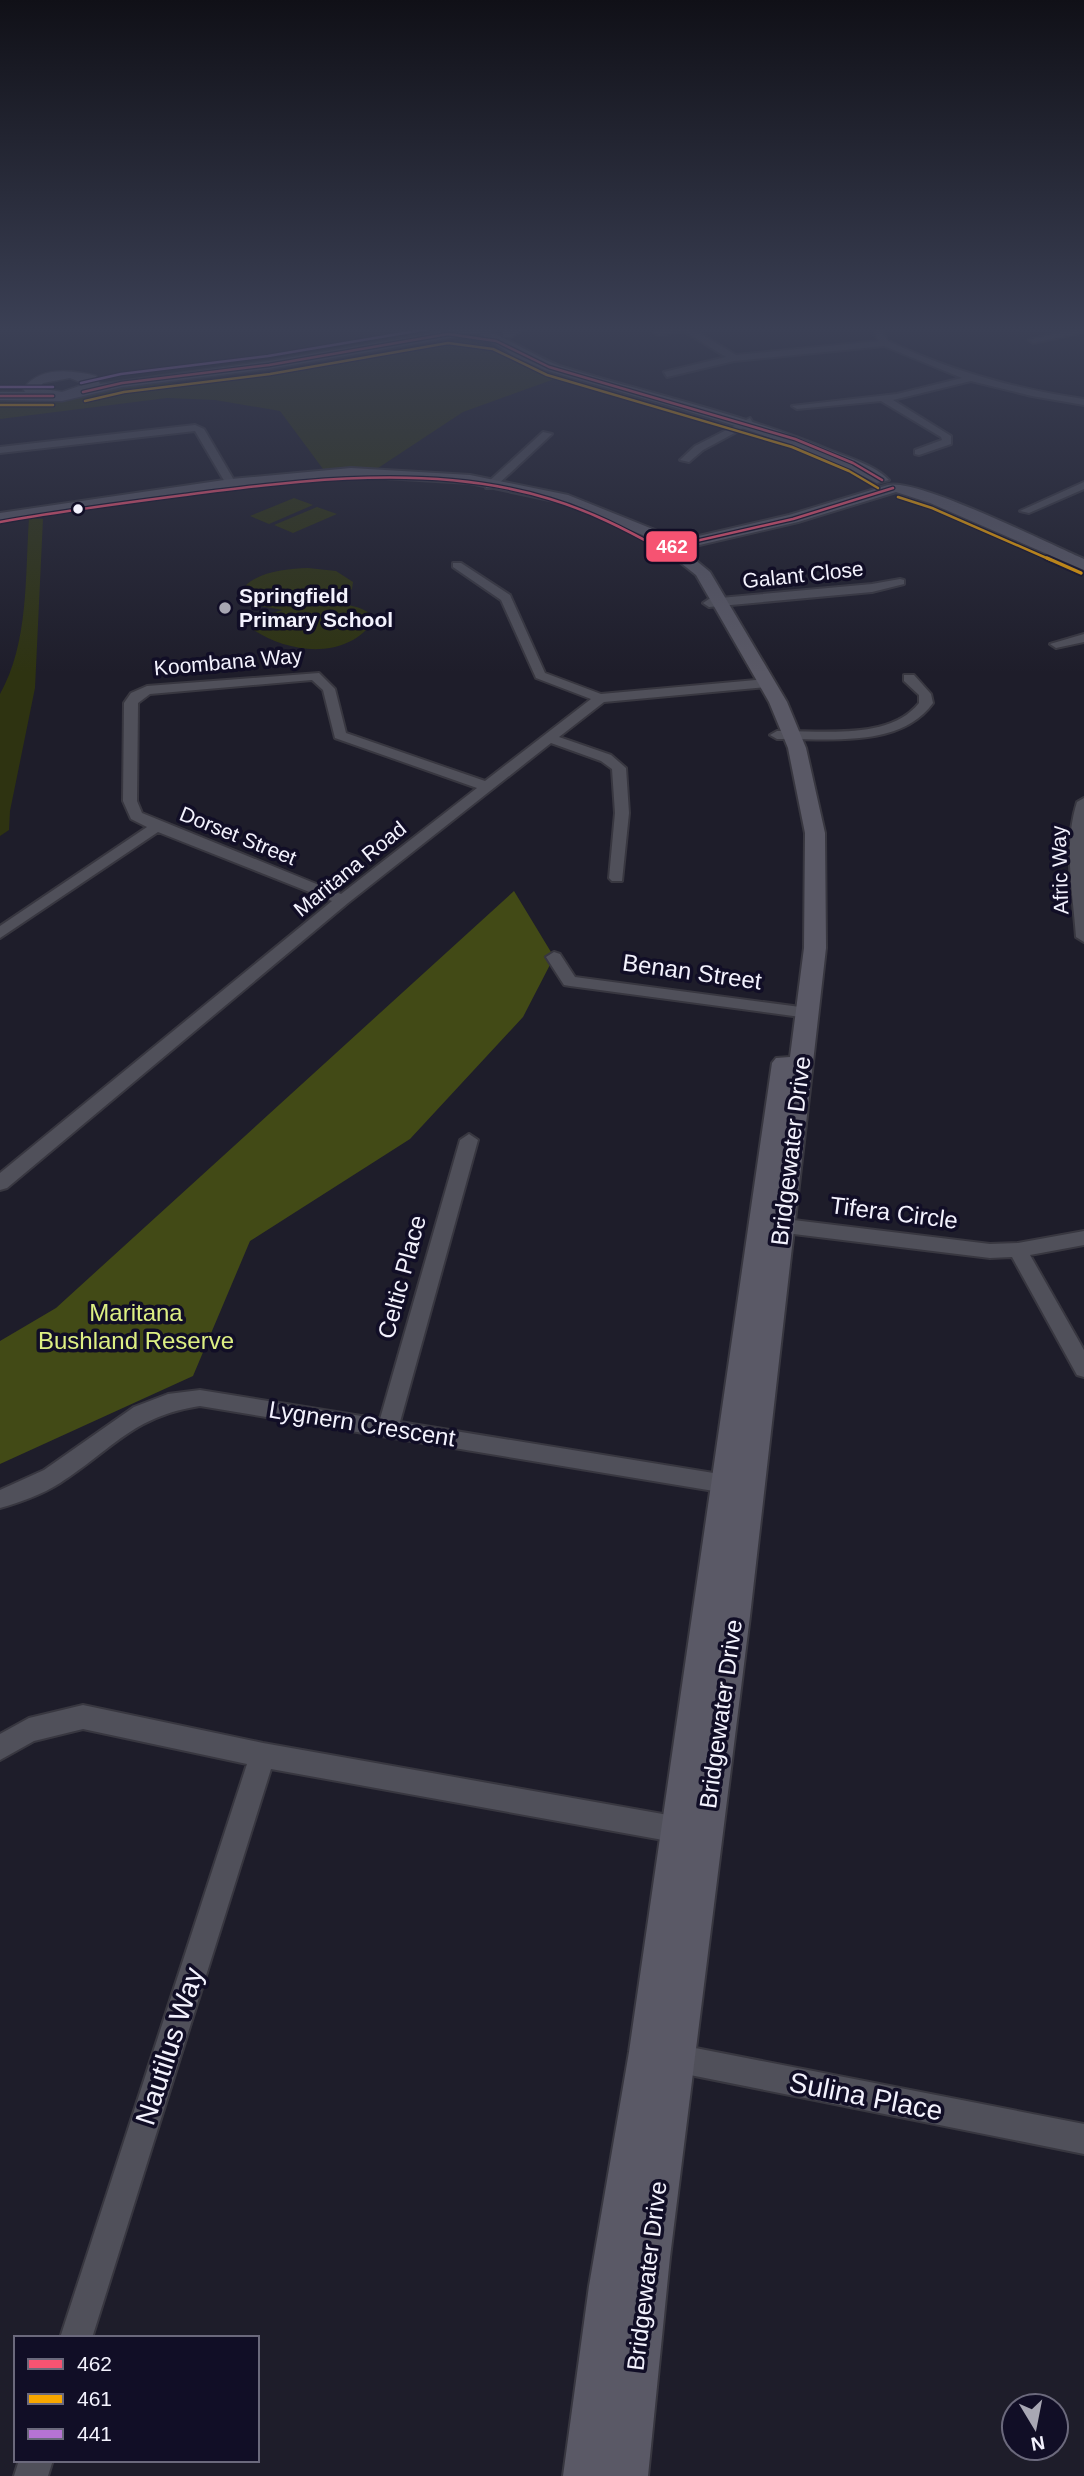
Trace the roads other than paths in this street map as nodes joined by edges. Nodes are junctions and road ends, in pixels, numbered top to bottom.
1 (66, 443) edge
2 (207, 443) edge
3 (538, 443) edge
4 (710, 443) edge
5 (800, 443) edge
6 (946, 443) edge
7 (0, 450) edge
8 (919, 452) dead end
9 (685, 460) dead end
10 (894, 483) junction
11 (492, 484) junction
12 (232, 485) junction
13 (1084, 485) edge
14 (1026, 511) dead end
15 (0, 519) edge
16 (665, 547) junction
17 (1084, 559) edge
18 (457, 565) dead end
19 (1084, 565) edge
20 (900, 582) dead end
21 (715, 603) junction
22 (1084, 638) edge
23 (1056, 644) dead end
24 (909, 678) dead end
25 (760, 684) junction
26 (600, 698) junction
27 (784, 734) junction
28 (551, 739) junction
29 (485, 786) junction
30 (1084, 802) edge
31 (157, 826) junction
32 (617, 878) dead end
33 (1083, 888) edge
34 (343, 900) junction
35 (0, 933) edge
36 (1084, 937) edge
37 (554, 957) dead end
38 (800, 1011) junction
39 (469, 1140) dead end
40 (0, 1183) edge
41 (772, 1224) junction
42 (1084, 1238) edge
43 (1018, 1250) junction
44 (1084, 1368) edge
45 (388, 1428) junction
46 (738, 1486) junction
47 (0, 1499) edge
48 (0, 1748) edge
49 (263, 1755) junction
50 (691, 1832) junction
51 (662, 2055) junction
52 (1084, 2139) edge
53 (77, 2336) edge
54 (586, 2476) edge
55 (625, 2476) edge

1 - 7 street
2 - 12 street
3 - 11 street
4 - 9 street
5 - 10 street
6 - 8 street
10 - 16 street
10 - 17 street
10 - 19 street
11 - 12 street, Bridgewater Drive
11 - 16 street, Bridgewater Drive
12 - 15 street, Bridgewater Drive
13 - 14 street
16 - 21 street, Bridgewater Drive
18 - 26 street
20 - 21 street, Galant Close
21 - 25 street, Bridgewater Drive
22 - 23 street
24 - 27 street
25 - 26 street
25 - 27 street, Bridgewater Drive
26 - 28 street, Maritana Road
27 - 38 street, Bridgewater Drive
28 - 29 street, Maritana Road
28 - 32 street
29 - 31 street, Koombana Way
29 - 34 street, Maritana Road
30 - 33 street, Afric Way
31 - 34 street, Dorset Street
31 - 35 street
33 - 36 street, Afric Way
34 - 40 street, Maritana Road
37 - 38 street, Benan Street
38 - 41 street, Bridgewater Drive
39 - 45 street, Celtic Place
41 - 43 street, Tifera Circle
41 - 46 street, Bridgewater Drive
42 - 43 street, Tifera Circle
43 - 44 street
45 - 46 street, Lygnern Crescent
45 - 47 street, Lygnern Crescent
46 - 50 street, Bridgewater Drive
48 - 49 street
49 - 50 street
49 - 53 street, Nautilus Way
50 - 51 street, Bridgewater Drive
51 - 52 street, Sulina Place
51 - 54 street, Bridgewater Drive
51 - 55 street, Bridgewater Drive

